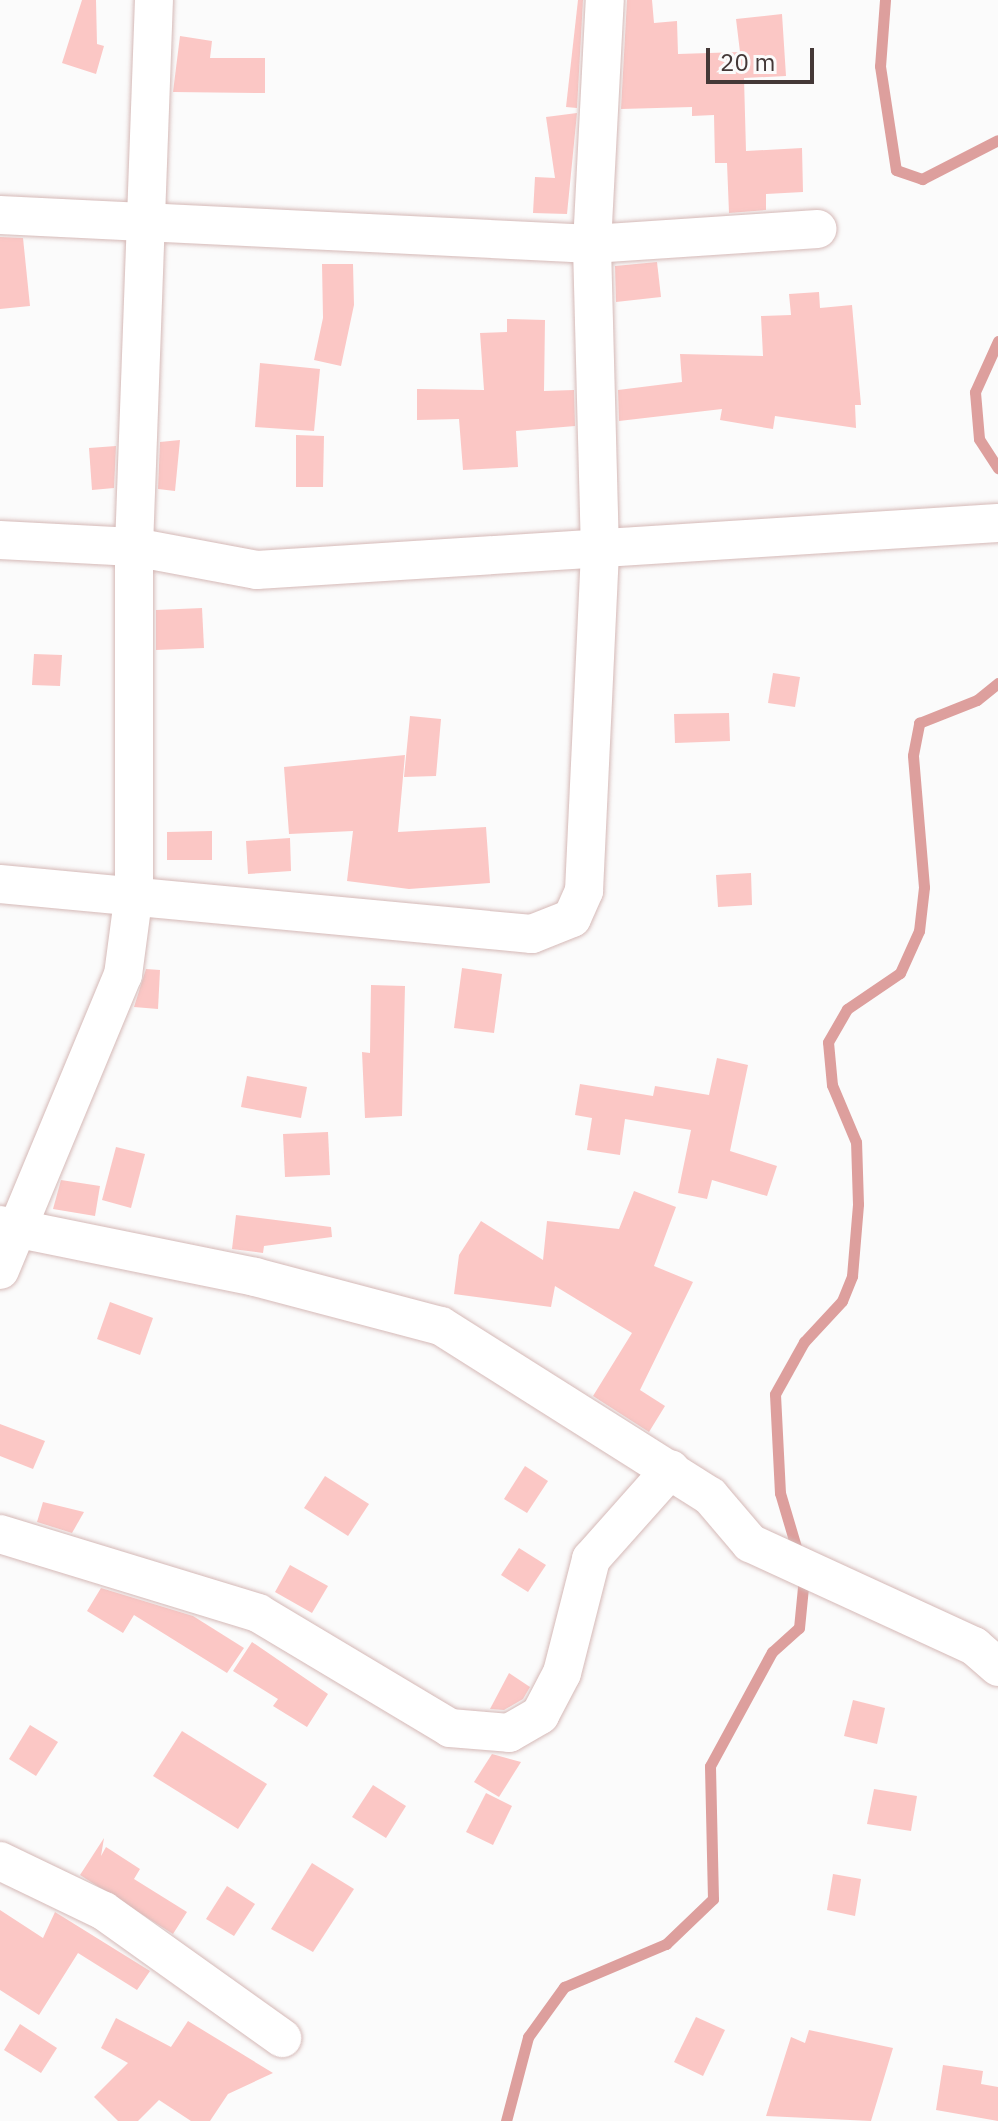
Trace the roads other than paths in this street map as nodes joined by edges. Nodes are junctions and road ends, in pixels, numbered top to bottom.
1 (154, 0) edge
2 (605, 0) edge
3 (0, 215) edge
4 (145, 226) junction
5 (818, 229) dead end
6 (592, 244) junction
7 (998, 523) edge
8 (0, 540) edge
9 (134, 547) junction
10 (600, 552) junction
11 (0, 884) edge
12 (134, 893) junction
13 (10, 1227) edge
14 (0, 1270) edge
15 (671, 1469) junction
16 (0, 1534) edge
17 (998, 1667) edge
18 (0, 1861) edge
19 (282, 2038) dead end

1 - 4 street
2 - 6 street
3 - 4 street
4 - 6 street
4 - 9 street
5 - 6 street
6 - 10 street
7 - 10 street
8 - 9 street
9 - 10 street
9 - 12 street
10 - 12 street
11 - 12 street
12 - 13 street
13 - 14 street
13 - 15 street
15 - 16 street
15 - 17 street
18 - 19 street

